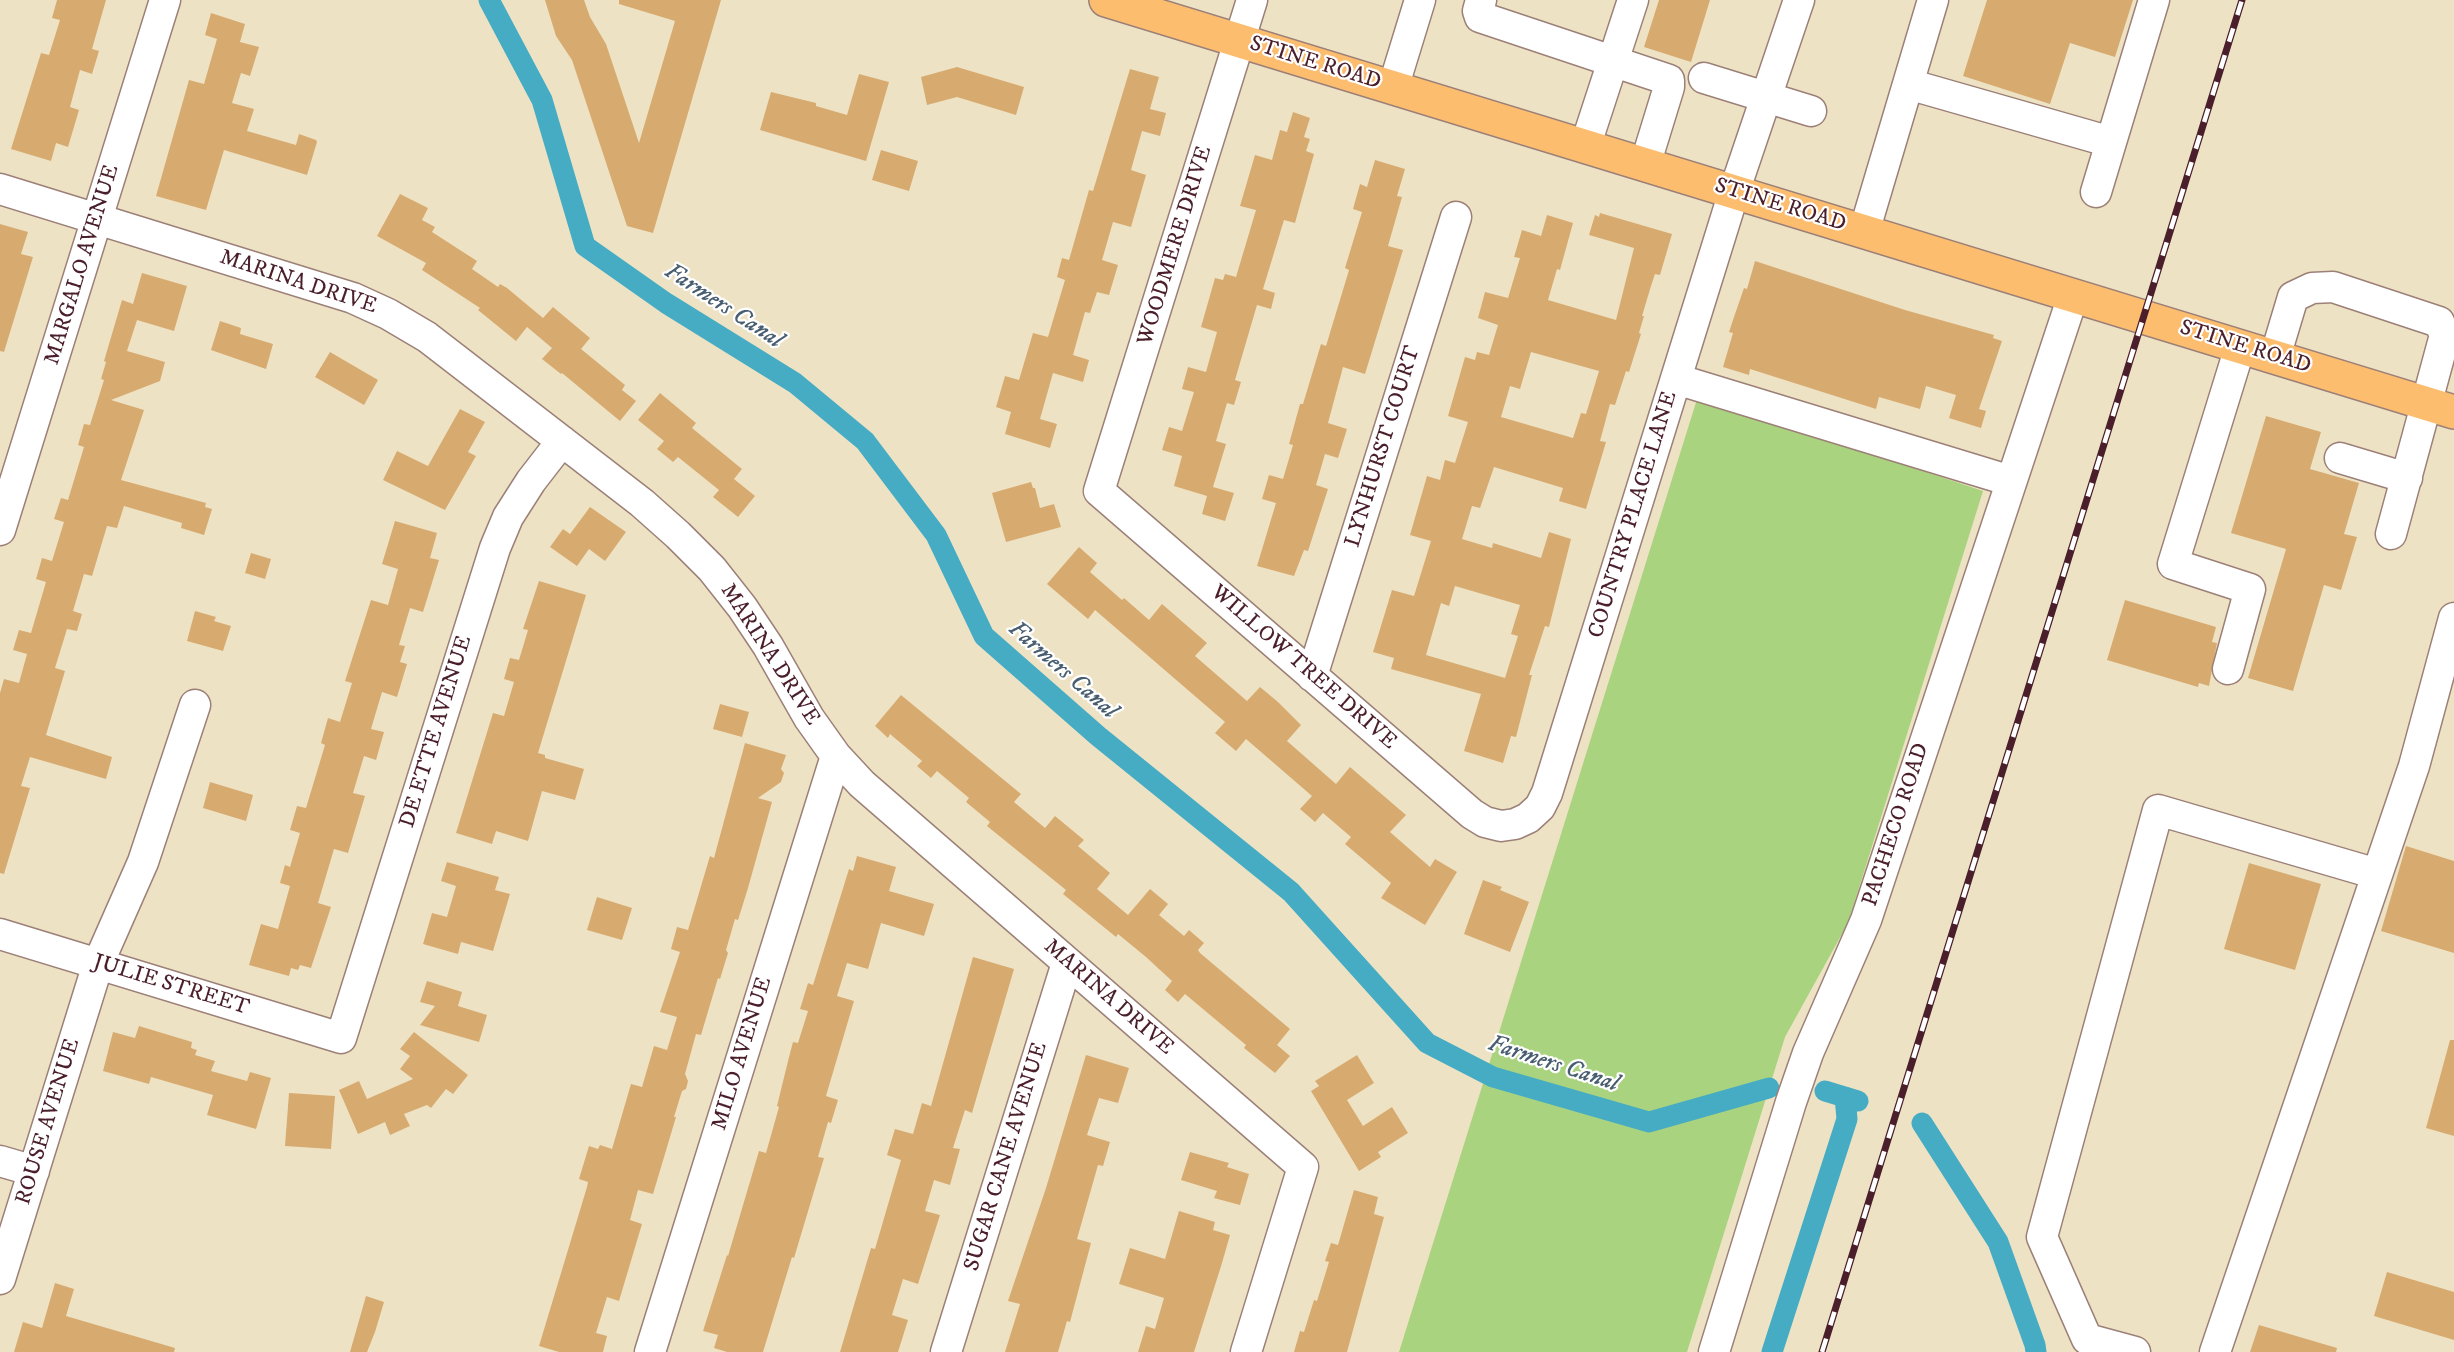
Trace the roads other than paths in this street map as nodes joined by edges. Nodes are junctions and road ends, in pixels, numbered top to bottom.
1 (165, 0) edge
2 (1252, 0) edge
3 (1420, 0) edge
4 (1481, 0) edge
5 (1633, 0) edge
6 (1799, 0) edge
7 (1933, 0) edge
8 (2154, 0) edge
9 (1111, 1) edge
10 (1240, 41) junction
11 (1614, 61) junction
12 (1704, 78) dead end
13 (1908, 84) junction
14 (1393, 88) junction
15 (1767, 97) junction
16 (1811, 111) dead end
17 (2111, 142) junction
18 (1585, 147) junction
19 (1645, 165) junction
20 (0, 189) edge
21 (1734, 192) junction
22 (2096, 192) dead end
23 (1456, 217) dead end
24 (97, 219) junction
25 (1864, 232) junction
26 (2073, 296) junction
27 (2240, 347) junction
28 (2275, 357) junction
29 (1676, 379) junction
30 (2441, 408) edge
31 (562, 441) junction
32 (2340, 458) dead end
33 (2407, 478) junction
34 (2011, 481) junction
35 (1099, 491) joint
36 (0, 530) edge
37 (2391, 534) dead end
38 (2454, 618) edge
39 (2228, 669) dead end
40 (1312, 676) junction
41 (195, 705) dead end
42 (836, 756) junction
43 (1515, 824) joint
44 (2377, 874) junction
45 (0, 934) edge
46 (1067, 963) junction
47 (98, 964) junction
48 (341, 1038) joint
49 (0, 1161) edge
50 (34, 1171) junction
51 (0, 1280) edge
52 (650, 1352) edge
53 (946, 1352) edge
54 (1246, 1352) edge
55 (1714, 1352) edge
56 (2135, 1352) edge
57 (2215, 1352) edge

1 - 24 street, MARGALO AVENUE
2 - 10 street, WOODMERE DRIVE
3 - 14 street
4 - 11 street
5 - 11 street
6 - 15 street, COUNTRY PLACE LANE
7 - 13 street
8 - 17 street
9 - 10 main road, STINE ROAD
10 - 14 main road, STINE ROAD
10 - 35 street, WOODMERE DRIVE
11 - 18 street
11 - 19 street
12 - 15 street
13 - 17 street
13 - 25 street
14 - 18 main road, STINE ROAD
15 - 16 street
15 - 21 street, COUNTRY PLACE LANE
17 - 22 street
18 - 19 main road, STINE ROAD
19 - 21 main road, STINE ROAD
20 - 24 street, MARINA DRIVE
21 - 25 main road, STINE ROAD
21 - 29 street, COUNTRY PLACE LANE
23 - 40 street, LYNHURST COURT
24 - 31 street, MARINA DRIVE
24 - 36 street, MARGALO AVENUE
25 - 26 main road, STINE ROAD
26 - 27 main road, STINE ROAD
26 - 34 street, PACHECO ROAD
27 - 28 main road, STINE ROAD
27 - 39 street
28 - 30 main road, STINE ROAD
28 - 30 street
29 - 34 street
29 - 43 street, COUNTRY PLACE LANE
30 - 33 street
31 - 42 street, MARINA DRIVE
31 - 48 street, DE ETTE AVENUE
32 - 33 street
33 - 37 street
34 - 55 street, PACHECO ROAD
35 - 40 street, WILLOW TREE DRIVE
38 - 44 street
40 - 43 street, WILLOW TREE DRIVE
41 - 47 street, ROUSE AVENUE
42 - 46 street, MARINA DRIVE
42 - 52 street, MILO AVENUE
44 - 56 street
44 - 57 street
45 - 47 street, JULIE STREET
46 - 53 street, SUGAR CANE AVENUE
46 - 54 street, MARINA DRIVE
47 - 48 street, JULIE STREET
47 - 50 street, ROUSE AVENUE
49 - 50 street
50 - 51 street, ROUSE AVENUE

